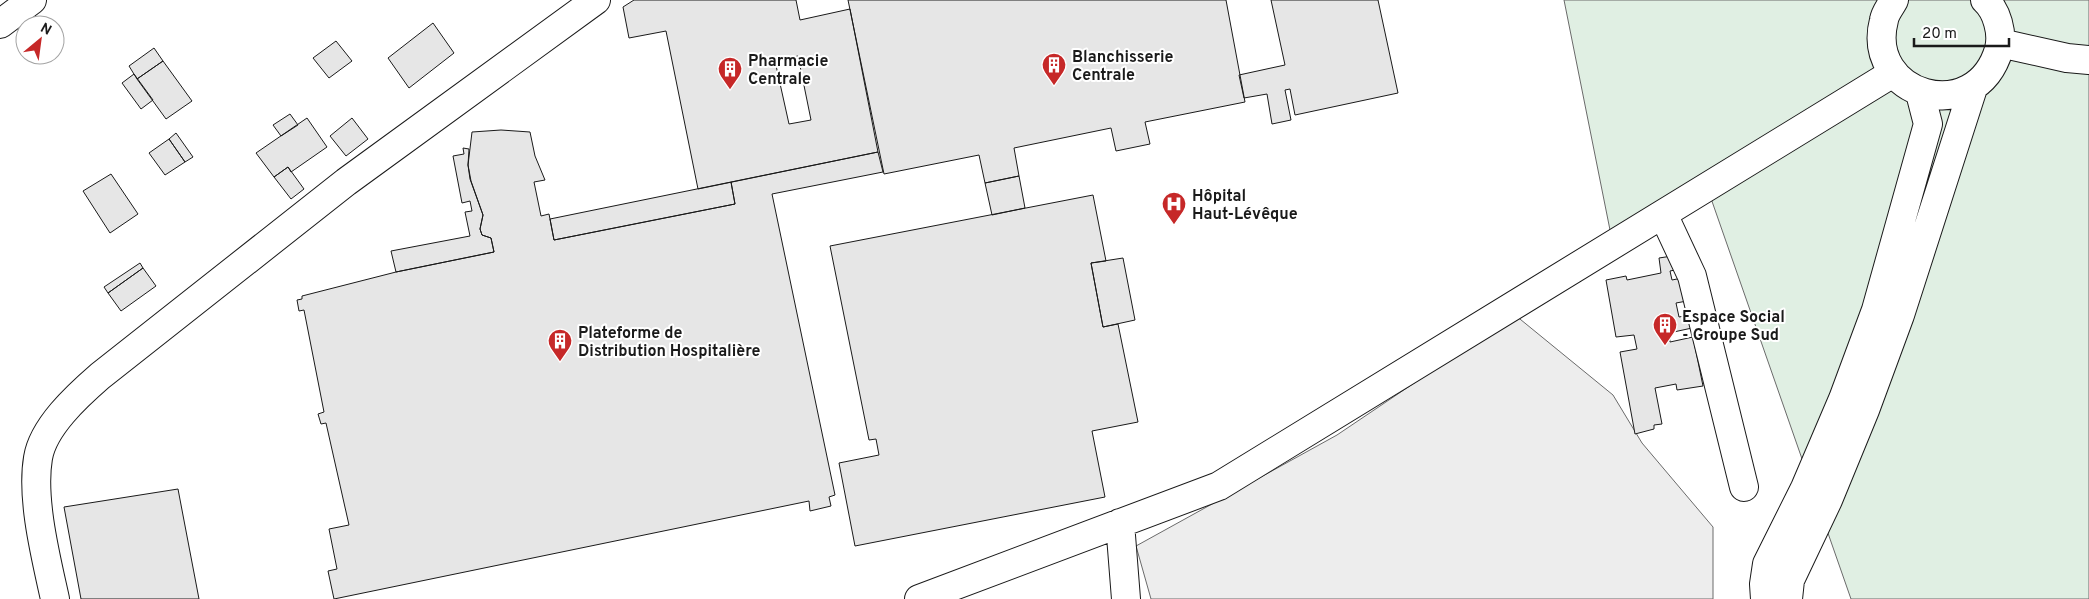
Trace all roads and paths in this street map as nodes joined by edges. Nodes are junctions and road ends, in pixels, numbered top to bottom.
1 (32, 0) edge
2 (596, 0) edge
3 (1894, 0) edge
4 (1993, 2) edge
5 (0, 24) edge
6 (2000, 43) junction
7 (2089, 60) edge
8 (1893, 73) junction
9 (1973, 88) junction
10 (1920, 93) junction
11 (1663, 214) junction
12 (1744, 487) dead end
13 (1120, 523) junction
14 (55, 599) edge
15 (919, 599) edge
16 (1126, 599) edge
17 (1765, 599) edge
18 (1788, 599) edge

1 - 5 street
2 - 14 street
3 - 8 street
4 - 6 street
6 - 7 street
6 - 9 street
8 - 10 street
8 - 11 street
9 - 10 street
9 - 18 street
10 - 17 street
11 - 12 street
11 - 13 street
13 - 15 street
13 - 16 street

